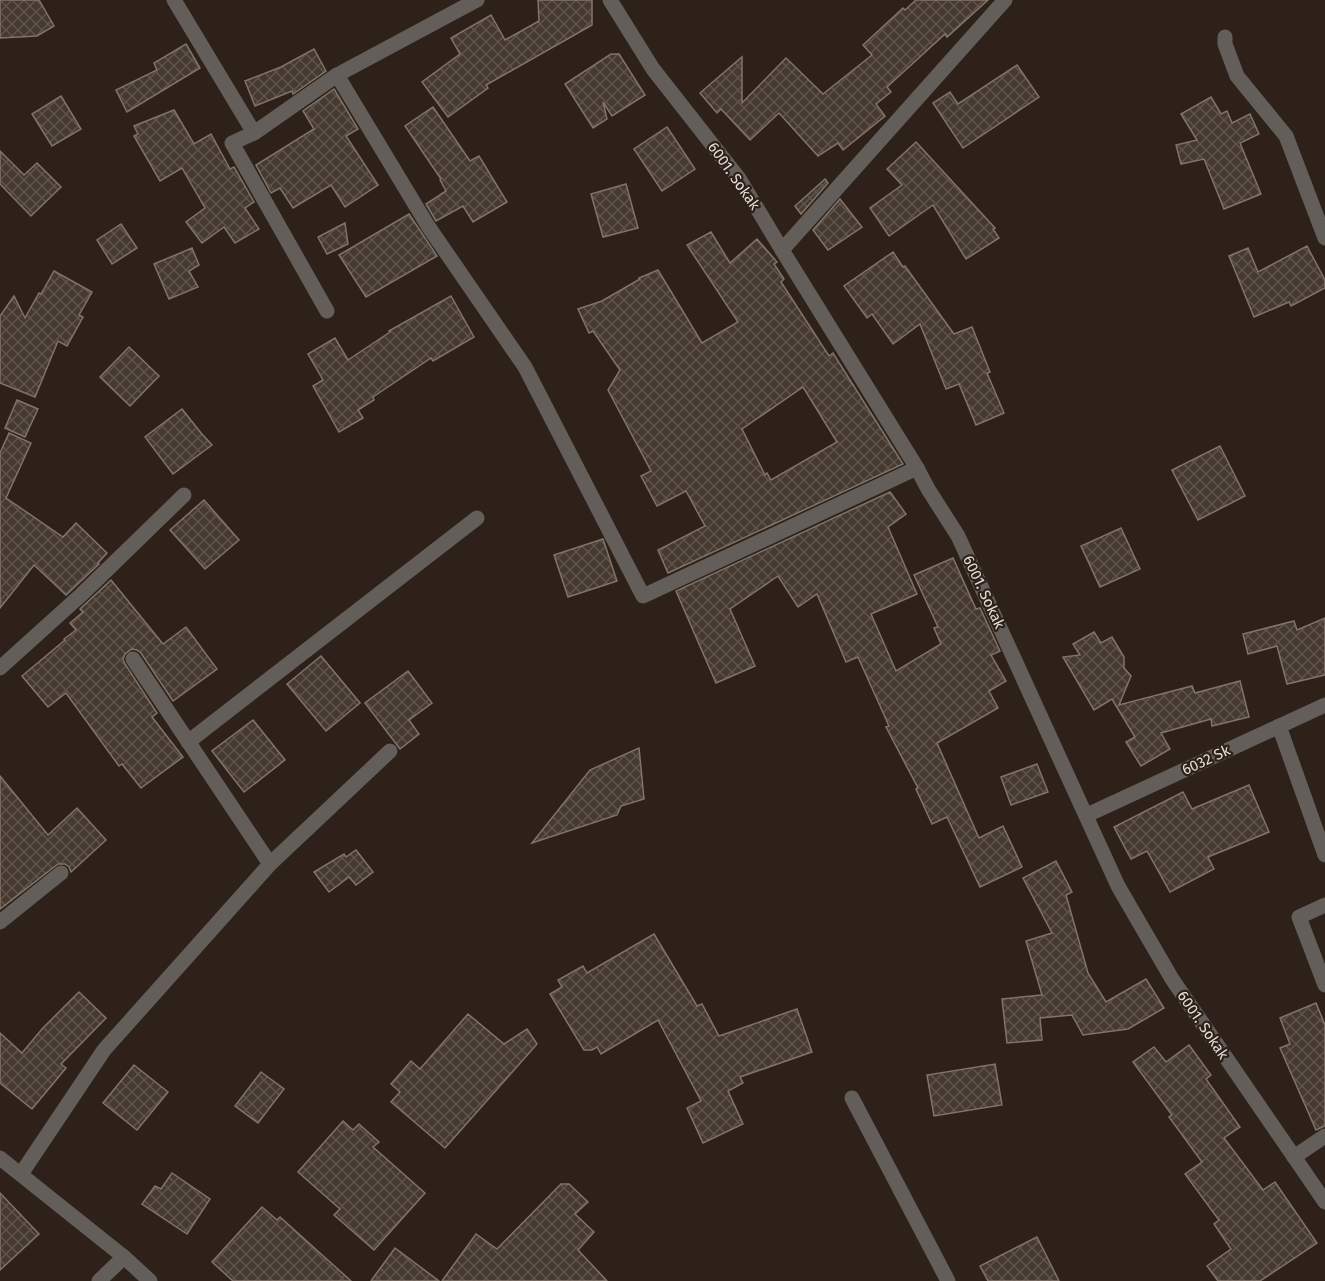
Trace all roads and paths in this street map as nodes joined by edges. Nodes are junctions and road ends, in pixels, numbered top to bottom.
1 (174, 0) edge
2 (477, 0) edge
3 (610, 0) edge
4 (1005, 0) edge
5 (1225, 38) dead end
6 (337, 75) junction
7 (254, 133) junction
8 (1325, 238) edge
9 (782, 250) junction
10 (327, 311) dead end
11 (917, 468) junction
12 (184, 495) dead end
13 (477, 518) dead end
14 (133, 659) dead end
15 (0, 668) edge
16 (1325, 705) edge
17 (1279, 726) junction
18 (188, 742) junction
19 (390, 751) dead end
20 (1087, 816) junction
21 (1325, 855) edge
22 (270, 864) junction
23 (61, 873) dead end
24 (1325, 905) edge
25 (0, 922) edge
26 (1325, 985) edge
27 (852, 1098) dead end
28 (1325, 1136) edge
29 (1294, 1157) junction
30 (0, 1158) edge
31 (21, 1174) junction
32 (1325, 1202) edge
33 (124, 1257) junction
34 (99, 1281) edge
35 (150, 1281) edge
36 (948, 1281) edge

1 - 7 street
2 - 6 street
3 - 9 street, 6001. Sokak
4 - 9 street
5 - 8 street
6 - 7 street
6 - 11 street
7 - 10 street
9 - 11 street, 6001. Sokak
11 - 20 street, 6001. Sokak
12 - 15 street
13 - 18 street
14 - 18 street
16 - 17 street, 6032 Sk
17 - 20 street, 6032 Sk
17 - 21 street
18 - 22 street
19 - 22 street
20 - 29 street, 6001. Sokak
22 - 31 street
23 - 25 street
24 - 26 street
27 - 36 street
28 - 29 street
29 - 32 street, 6001. Sokak
30 - 31 street
31 - 33 street
33 - 34 street
33 - 35 street

